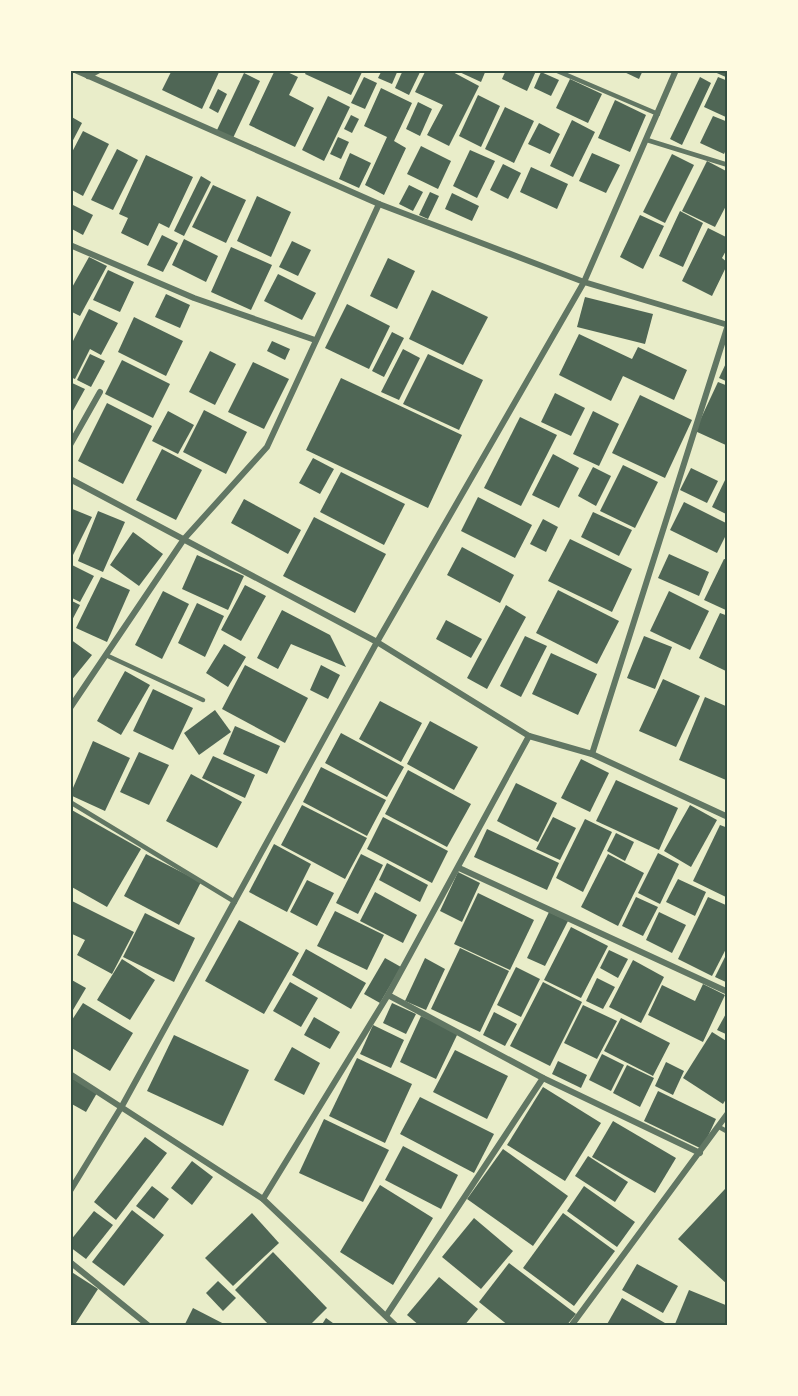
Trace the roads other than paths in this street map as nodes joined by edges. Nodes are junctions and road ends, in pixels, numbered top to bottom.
1 (75, 70) edge
2 (99, 70) edge
3 (555, 70) edge
4 (676, 70) edge
5 (88, 76) junction
6 (658, 114) junction
7 (647, 140) junction
8 (728, 165) edge
9 (379, 204) junction
10 (70, 245) edge
11 (584, 282) junction
12 (728, 325) edge
13 (315, 340) junction
14 (100, 392) dead end
15 (70, 445) edge
16 (70, 479) edge
17 (184, 539) junction
18 (377, 642) junction
19 (108, 656) junction
20 (203, 700) dead end
21 (70, 708) edge
22 (529, 736) junction
23 (592, 754) junction
24 (70, 802) edge
25 (728, 817) edge
26 (459, 868) junction
27 (236, 903) junction
28 (728, 992) edge
29 (388, 995) junction
30 (70, 1074) edge
31 (543, 1078) junction
32 (122, 1106) junction
33 (728, 1113) edge
34 (719, 1126) junction
35 (728, 1132) edge
36 (700, 1153) junction
37 (70, 1191) edge
38 (263, 1198) junction
39 (70, 1262) edge
40 (386, 1316) junction
41 (572, 1325) edge
42 (149, 1326) edge
43 (396, 1326) edge

1 - 5 street
2 - 5 street
3 - 6 lane
4 - 6 street
5 - 9 street
6 - 7 street
7 - 8 lane
7 - 11 street
9 - 11 street
9 - 13 street
10 - 13 street
11 - 12 street
11 - 18 street
12 - 23 street
13 - 17 street
14 - 15 street
16 - 17 street
17 - 18 street
17 - 19 street
18 - 22 street
18 - 27 street
19 - 20 lane
19 - 21 street
22 - 23 street
22 - 26 street
23 - 25 street
24 - 27 lane
26 - 28 street
26 - 29 street
27 - 32 street
29 - 31 street
29 - 38 street
30 - 32 street
31 - 36 street
31 - 40 street
32 - 37 street
32 - 38 street
33 - 34 street
34 - 35 lane
34 - 36 street
36 - 41 street
38 - 40 street
39 - 42 street
40 - 43 street

